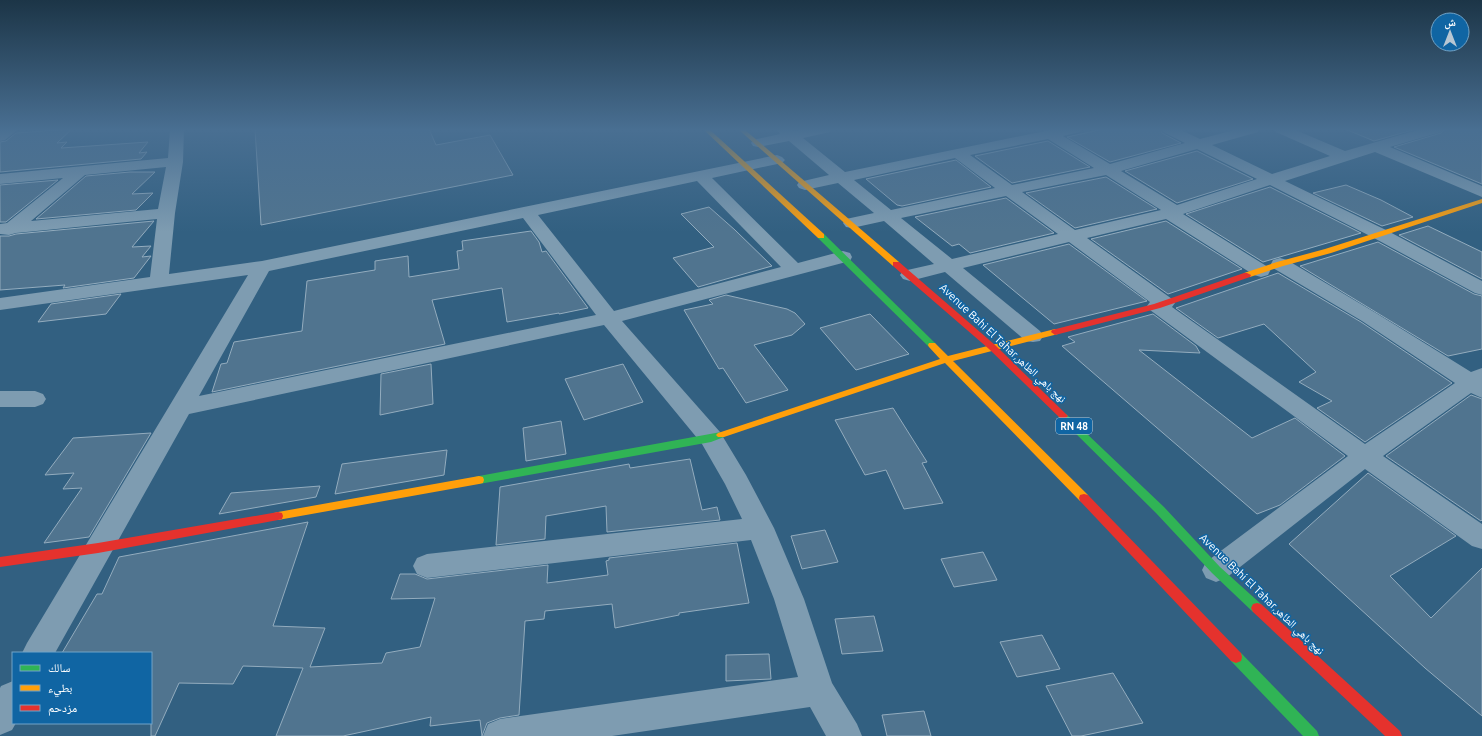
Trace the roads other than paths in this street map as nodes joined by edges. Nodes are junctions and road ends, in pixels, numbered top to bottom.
1 (161, 163) edge
2 (175, 163) edge
3 (742, 163) edge
4 (760, 163) edge
5 (782, 163) edge
6 (826, 163) edge
7 (908, 163) edge
8 (972, 163) edge
9 (1096, 163) edge
10 (1131, 163) edge
11 (1238, 163) edge
12 (1322, 163) edge
13 (1415, 163) edge
14 (745, 166) junction
15 (1107, 170) junction
16 (81, 171) junction
17 (701, 176) junction
18 (843, 177) junction
19 (0, 179) edge
20 (1272, 180) junction
21 (805, 185) junction
22 (1008, 189) junction
23 (1482, 192) edge
24 (1482, 201) edge
25 (526, 212) junction
26 (1172, 212) junction
27 (166, 213) junction
28 (889, 216) junction
29 (852, 223) junction
30 (4, 232) edge
31 (1380, 234) junction
32 (1070, 236) junction
33 (843, 257) junction
34 (948, 265) junction
35 (262, 267) junction
36 (1270, 268) junction
37 (794, 270) junction
38 (910, 275) junction
39 (159, 282) junction
40 (1482, 289) edge
41 (0, 304) edge
42 (1161, 304) junction
43 (609, 318) junction
44 (1033, 336) junction
45 (992, 346) junction
46 (946, 360) junction
47 (1478, 383) edge
48 (0, 399) edge
49 (35, 399) dead end
50 (180, 408) junction
51 (711, 438) junction
52 (1365, 456) junction
53 (760, 528) junction
54 (1482, 538) edge
55 (98, 548) junction
56 (0, 562) edge
57 (427, 566) dead end
58 (1216, 570) junction
59 (39, 652) edge
60 (818, 690) junction
61 (12, 698) edge
62 (0, 719) edge
63 (500, 736) edge
64 (845, 736) edge
65 (1312, 736) edge
66 (1395, 736) edge

1 - 16 street
2 - 27 street
3 - 14 main road
4 - 14 street
5 - 21 main road, Avenue Bahi El Tahar,نهج باهي الطاهر / RN 48
6 - 18 street
7 - 18 street
8 - 22 street
9 - 15 street
10 - 15 street
11 - 20 street
12 - 20 street
13 - 23 street
14 - 17 street
14 - 33 main road
15 - 22 street
15 - 26 street
16 - 19 street
16 - 30 street
17 - 25 street
17 - 37 street
18 - 21 street
18 - 28 street
20 - 26 street
20 - 31 street
21 - 29 main road, Avenue Bahi El Tahar,نهج باهي الطاهر / RN 48
22 - 28 street
22 - 32 street
24 - 31 main road
25 - 35 street
25 - 43 street
26 - 32 street
26 - 36 street
27 - 30 street
27 - 39 street
28 - 29 street
28 - 34 street
29 - 38 main road, Avenue Bahi El Tahar,نهج باهي الطاهر / RN 48
31 - 36 main road
31 - 40 street
32 - 34 street
32 - 42 street
33 - 37 street
33 - 46 main road
34 - 38 street
34 - 44 street
35 - 39 street
35 - 50 street
36 - 42 main road
36 - 47 street
37 - 43 street
38 - 45 main road, Avenue Bahi El Tahar,نهج باهي الطاهر / RN 48
39 - 41 street
42 - 44 main road
42 - 52 street
43 - 50 street
43 - 51 street
44 - 45 main road
45 - 46 main road
45 - 58 main road, Avenue Bahi El Tahar,نهج باهي الطاهر / RN 48
46 - 51 main road
46 - 65 main road
47 - 52 street
48 - 49 street
50 - 55 street
51 - 53 street
51 - 55 main road
52 - 54 street
52 - 58 street
53 - 57 street
53 - 60 street
55 - 56 main road
55 - 59 street
58 - 66 main road, Avenue Bahi El Tahar,نهج باهي الطاهر / RN 48
60 - 63 street
60 - 64 street
61 - 62 street

